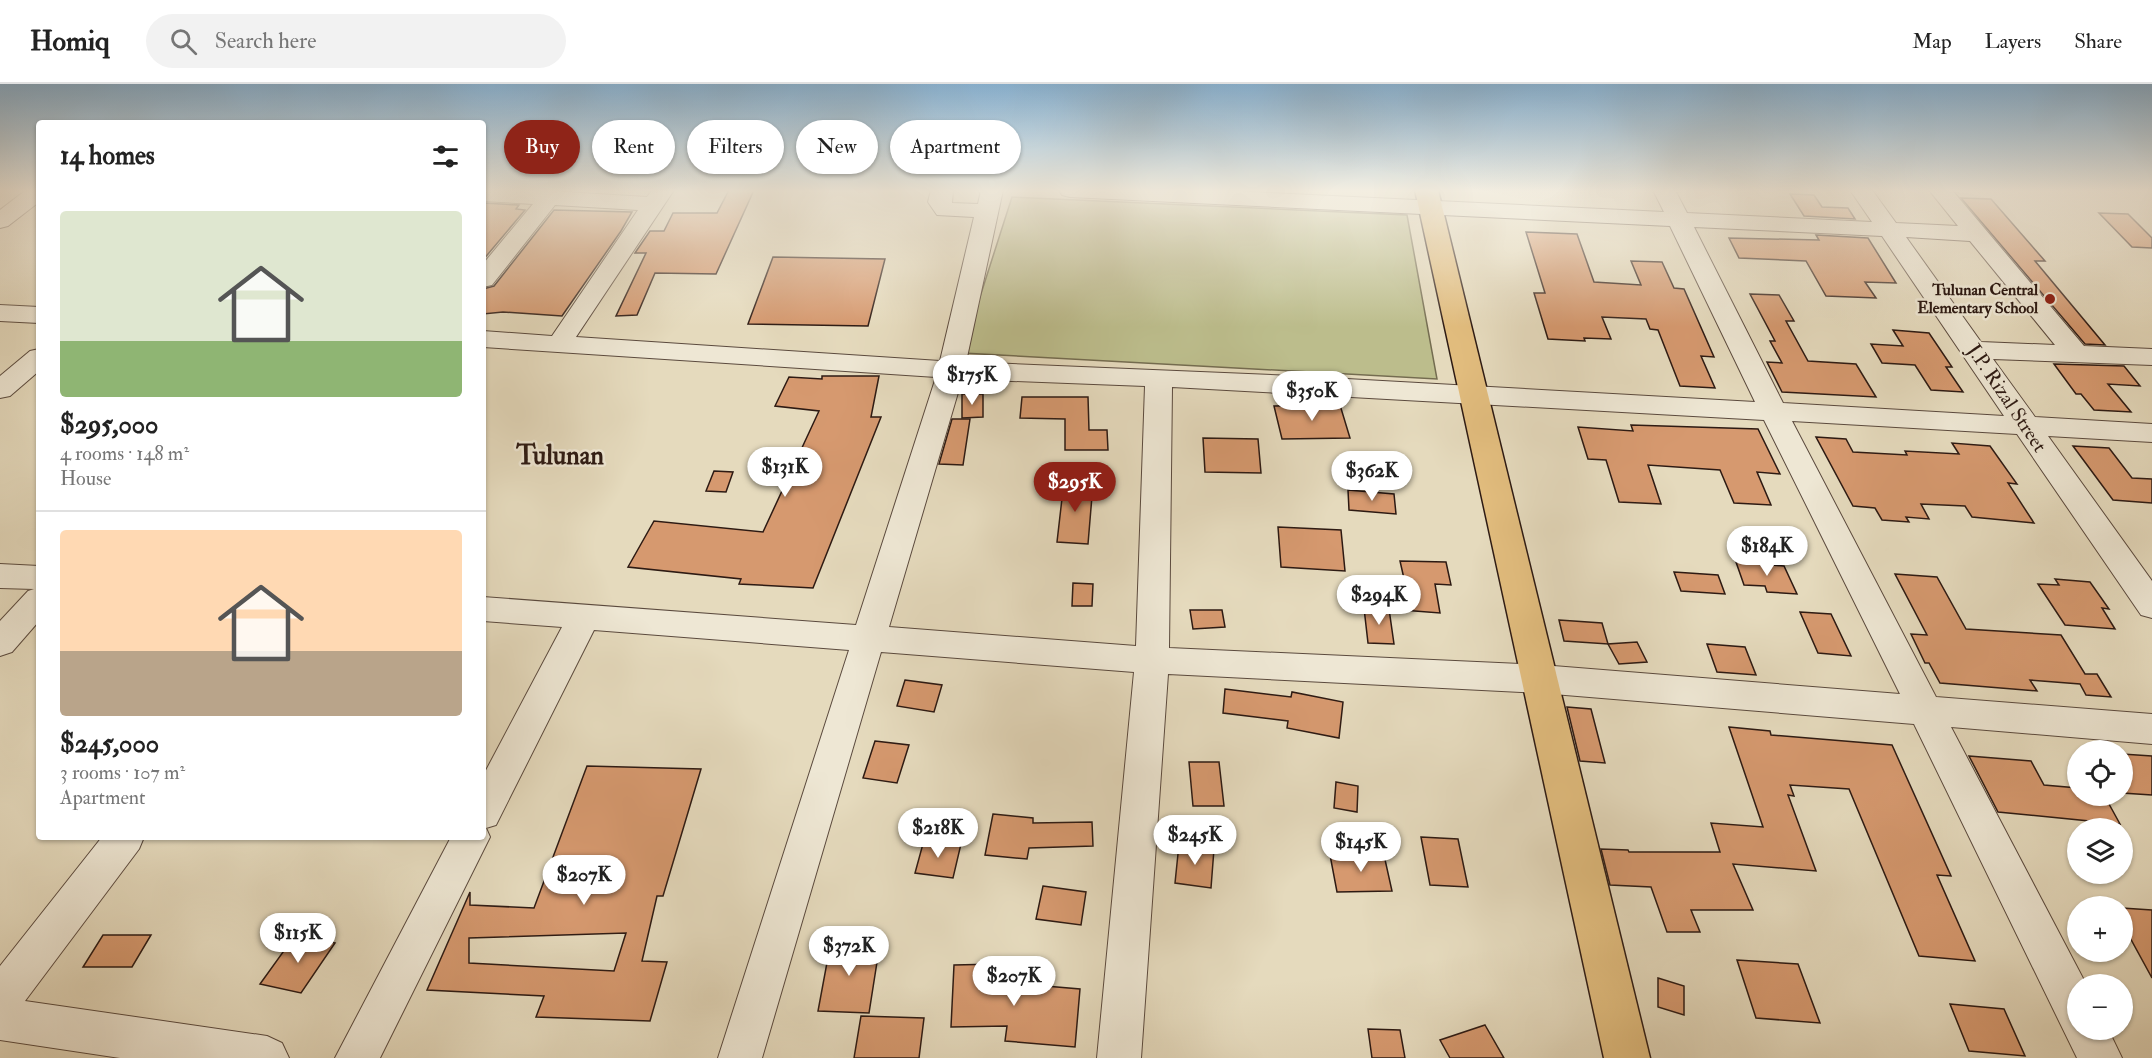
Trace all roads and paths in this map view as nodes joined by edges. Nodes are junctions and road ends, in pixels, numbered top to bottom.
1 (519, 235) edge
2 (633, 235) edge
3 (981, 235) edge
4 (1437, 235) edge
5 (1686, 235) edge
6 (1895, 235) edge
7 (1978, 235) edge
8 (486, 276) edge
9 (0, 314) edge
10 (36, 315) edge
11 (486, 339) edge
12 (559, 344) junction
13 (1975, 350) junction
14 (2076, 354) junction
15 (2152, 357) edge
16 (36, 360) edge
17 (951, 370) junction
18 (1159, 378) junction
19 (0, 390) edge
20 (1474, 396) junction
21 (1773, 413) junction
22 (2026, 427) junction
23 (2152, 433) edge
24 (0, 576) edge
25 (36, 578) edge
26 (36, 603) edge
27 (2152, 606) edge
28 (486, 609) edge
29 (584, 617) junction
30 (871, 639) junction
31 (0, 643) edge
32 (1152, 660) junction
33 (1541, 679) junction
34 (1927, 711) junction
35 (2152, 729) edge
36 (486, 807) edge
37 (123, 840) edge
38 (469, 840) edge
39 (2067, 991) edge
40 (0, 1000) edge
41 (0, 1019) edge
42 (2091, 1040) edge
43 (267, 1058) edge
44 (357, 1058) edge
45 (740, 1058) edge
46 (1119, 1058) edge
47 (1628, 1058) edge
48 (2100, 1058) edge

1 - 8 street
2 - 12 street
3 - 17 street
4 - 20 main road
5 - 21 street
6 - 13 street, J.P. Rizal Street
7 - 14 street
9 - 10 street
11 - 12 street
12 - 17 street
13 - 14 street
13 - 22 street, J.P. Rizal Street
14 - 15 street
16 - 19 street
17 - 18 street
17 - 30 street
18 - 20 street
18 - 32 street
20 - 21 street
20 - 33 main road
21 - 22 street
21 - 34 street
22 - 23 street
22 - 27 street, J.P. Rizal Street
24 - 25 street
26 - 31 street
28 - 29 street
29 - 30 street
29 - 36 street
30 - 32 street
30 - 45 street
32 - 33 street
32 - 46 street
33 - 34 street
33 - 47 main road
34 - 35 street
34 - 39 street
37 - 40 street
38 - 44 street
41 - 43 street
42 - 48 street

